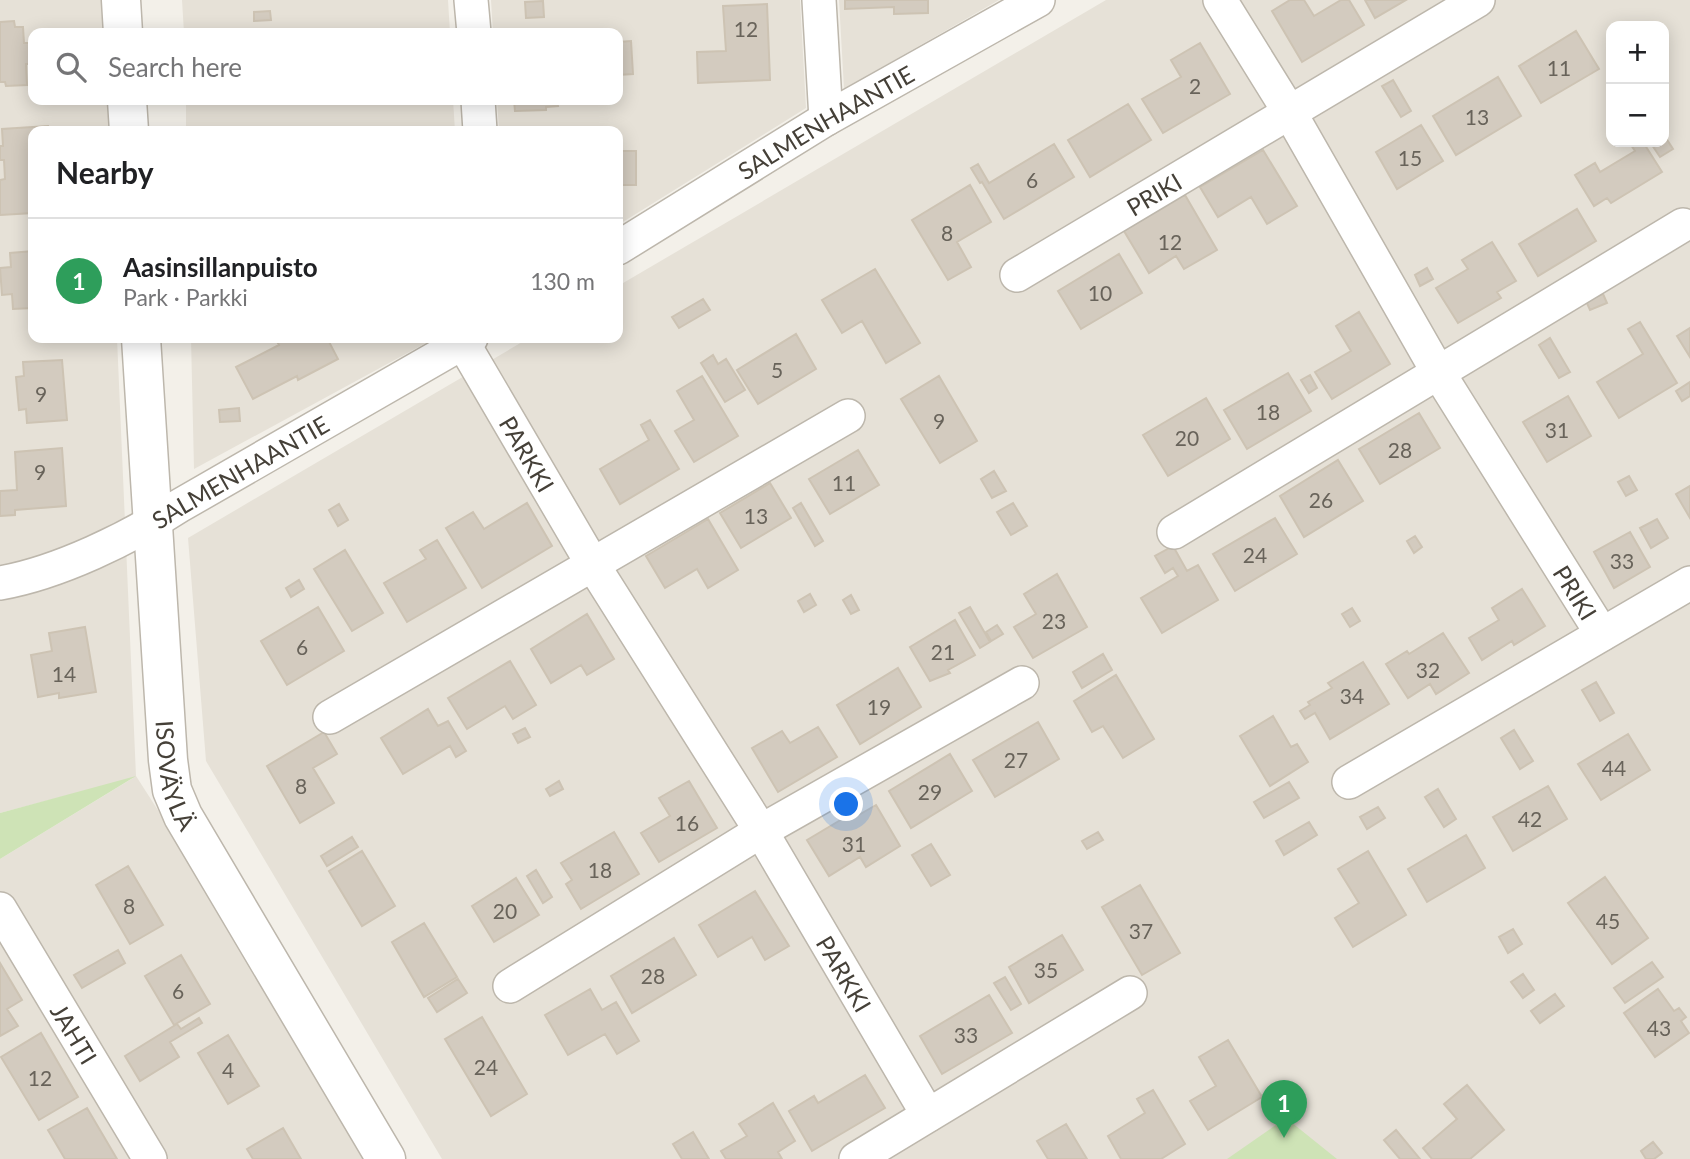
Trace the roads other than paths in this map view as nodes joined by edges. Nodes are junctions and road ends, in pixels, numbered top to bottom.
1 (121, 0) edge
2 (471, 0) edge
3 (820, 0) edge
4 (1038, 0) edge
5 (1220, 0) edge
6 (1478, 0) edge
7 (123, 28) edge
8 (474, 28) edge
9 (127, 105) edge
10 (478, 105) edge
11 (1290, 113) junction
12 (826, 119) junction
13 (129, 126) edge
14 (481, 126) edge
15 (1683, 225) dead end
16 (623, 245) edge
17 (1017, 275) dead end
18 (141, 343) edge
19 (462, 343) edge
20 (469, 343) edge
21 (1438, 372) junction
22 (848, 416) dead end
23 (152, 524) junction
24 (1174, 532) dead end
25 (593, 565) junction
26 (0, 583) edge
27 (1690, 583) edge
28 (1602, 634) junction
29 (1022, 683) dead end
30 (330, 716) dead end
31 (1349, 782) dead end
32 (761, 831) junction
33 (0, 909) edge
34 (510, 986) dead end
35 (1129, 993) dead end
36 (928, 1115) junction
37 (150, 1159) edge
38 (386, 1159) edge
39 (856, 1159) edge

1 - 7 street
2 - 8 street
3 - 12 street
4 - 12 street, SALMENHAANTIE
5 - 11 street, PRIKI
6 - 11 street, PRIKI
9 - 13 street
10 - 14 street
11 - 17 street, PRIKI
11 - 21 street, PRIKI
12 - 16 street, SALMENHAANTIE
15 - 21 street
18 - 23 street, ISOVÄYLÄ
19 - 23 street, SALMENHAANTIE
20 - 25 street, PARKKI
21 - 24 street
21 - 28 street, PRIKI
22 - 25 street
23 - 26 street, SALMENHAANTIE
23 - 38 street, ISOVÄYLÄ
25 - 30 street
25 - 32 street, PARKKI
27 - 28 street, PRIKI
28 - 31 street, PRIKI
29 - 32 street
32 - 34 street
32 - 36 street, PARKKI
33 - 37 street, JAHTI
35 - 36 street
36 - 39 street

